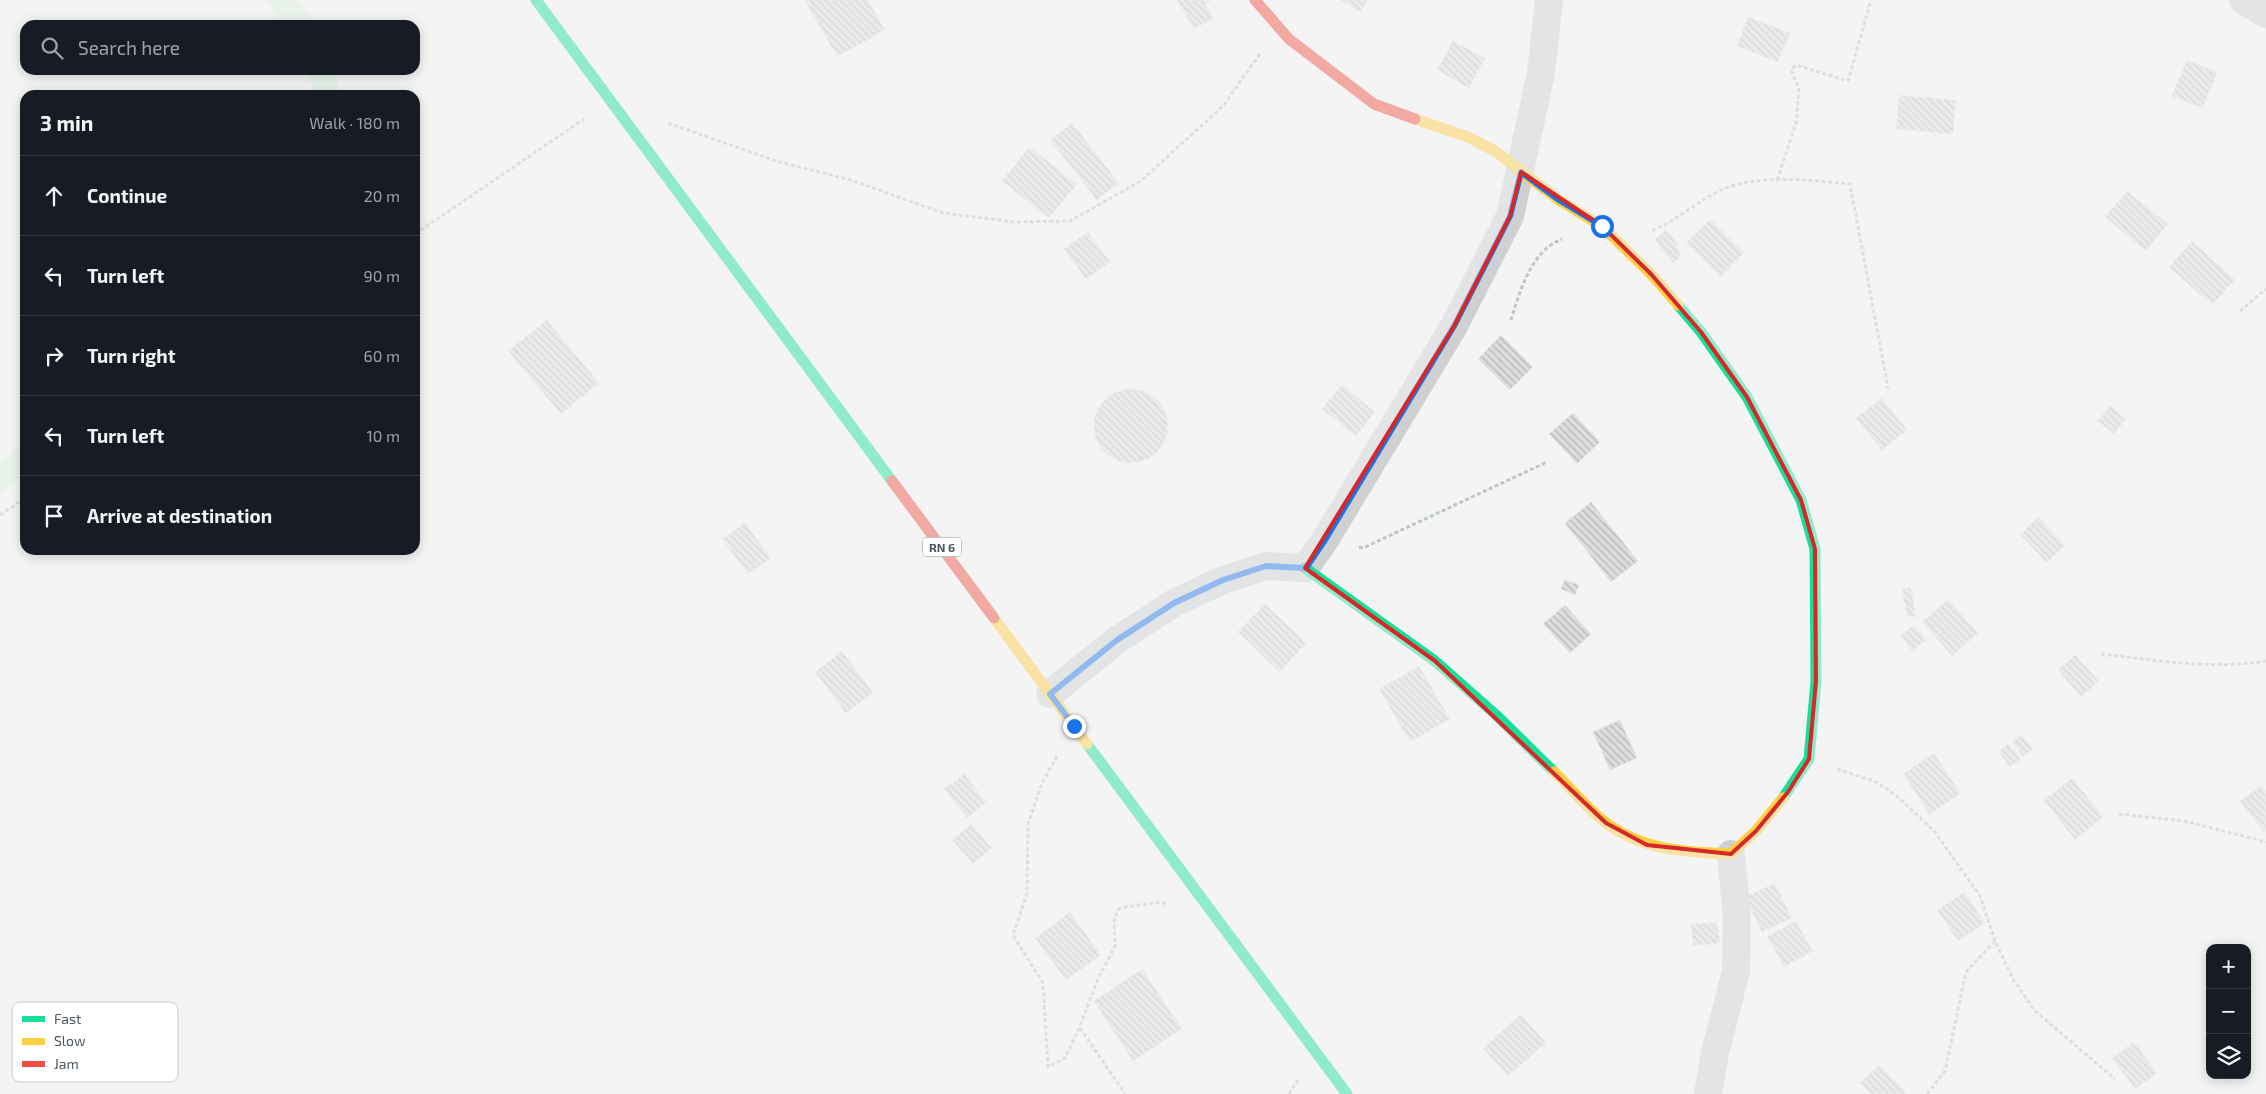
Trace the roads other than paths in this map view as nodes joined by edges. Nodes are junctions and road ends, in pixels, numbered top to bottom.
1 (536, 0) edge
2 (1255, 0) edge
3 (1549, 0) edge
4 (2243, 0) edge
5 (2266, 14) edge
6 (1521, 172) junction
7 (1306, 568) junction
8 (1050, 694) junction
9 (1731, 854) junction
10 (1347, 1094) edge
11 (1708, 1094) edge

1 - 8 street, RN 6
2 - 6 street
3 - 6 street
4 - 5 street
6 - 7 street
6 - 9 street
7 - 8 street
7 - 9 street
8 - 10 street, RN 6
9 - 11 street

